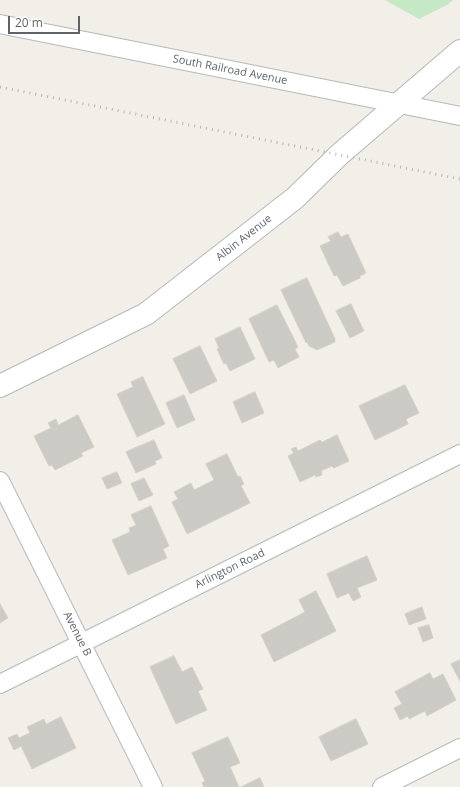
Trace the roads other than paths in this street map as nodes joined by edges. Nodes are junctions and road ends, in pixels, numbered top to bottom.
1 (0, 24) edge
2 (460, 51) edge
3 (398, 104) junction
4 (460, 116) edge
5 (0, 386) edge
6 (460, 454) edge
7 (0, 481) edge
8 (82, 643) junction
9 (0, 684) edge
10 (460, 748) edge
11 (154, 787) edge
12 (382, 787) edge

1 - 3 street, South Railroad Avenue
2 - 3 street, Albin Avenue
3 - 4 street, South Railroad Avenue
3 - 5 street, Albin Avenue
6 - 8 street, Arlington Road
7 - 8 street, Avenue B
8 - 9 street, Arlington Road
8 - 11 street, Avenue B
10 - 12 street

